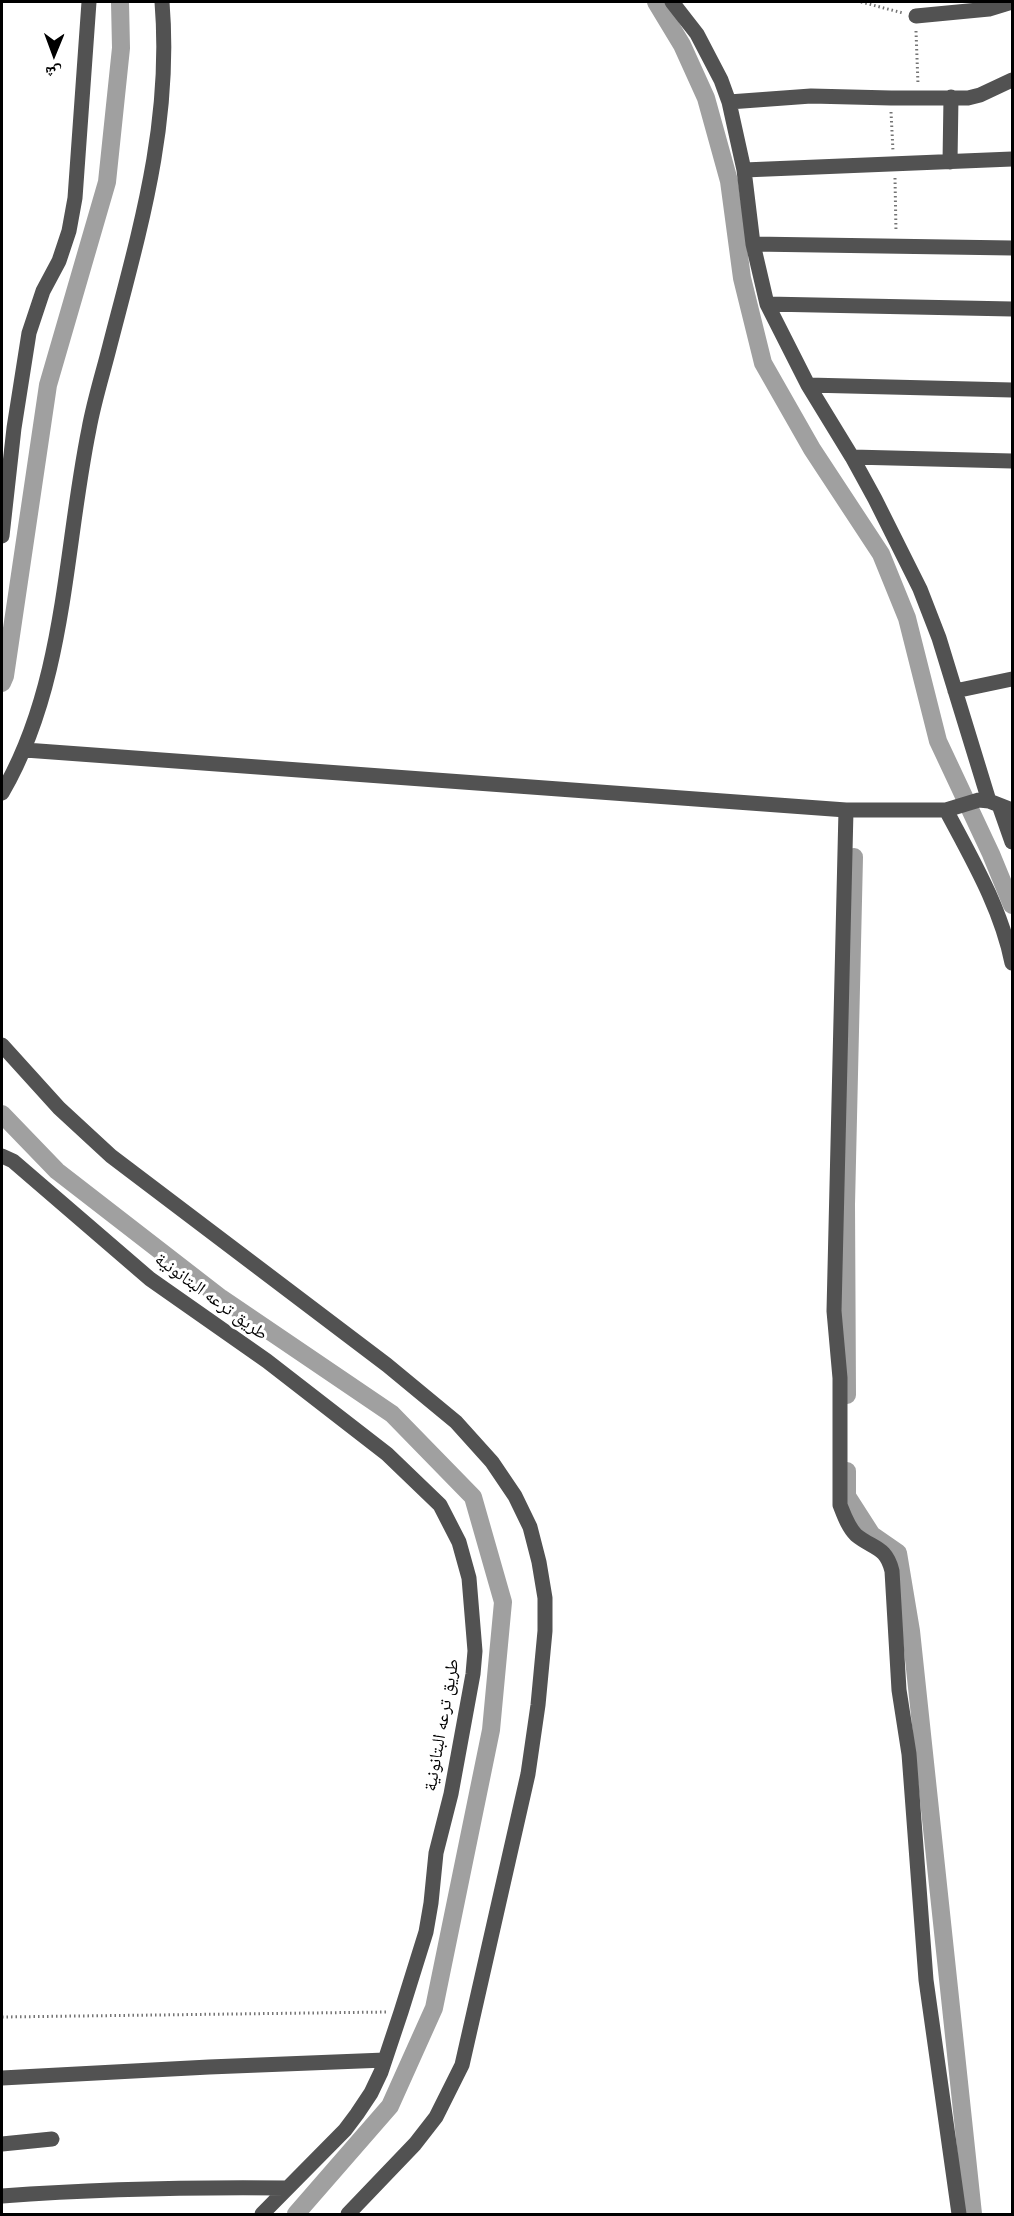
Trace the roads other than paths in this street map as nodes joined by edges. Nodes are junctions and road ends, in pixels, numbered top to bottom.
1 (89, 2) edge
2 (162, 2) edge
3 (672, 2) edge
4 (1012, 2) edge
5 (916, 16) road end
6 (1012, 80) edge
7 (951, 97) junction
8 (729, 102) junction
9 (1012, 159) edge
10 (950, 162) junction
11 (744, 170) junction
12 (753, 244) junction
13 (1012, 248) edge
14 (767, 304) junction
15 (1012, 309) edge
16 (808, 385) junction
17 (1012, 390) edge
18 (8, 428) edge
19 (6, 448) edge
20 (852, 457) junction
21 (1012, 461) edge
22 (2, 536) edge
23 (1012, 679) edge
24 (955, 691) junction
25 (25, 750) junction
26 (2, 793) edge
27 (995, 804) edge
28 (952, 808) junction
29 (846, 810) junction
30 (1012, 842) edge
31 (1012, 963) edge
32 (2, 1045) edge
33 (2, 1156) edge
34 (385, 2060) junction
35 (2, 2078) edge
36 (52, 2139) dead end
37 (2, 2144) edge
38 (287, 2188) junction
39 (2, 2196) edge
40 (262, 2214) edge
41 (348, 2214) edge
42 (958, 2214) edge

1 - 18 street
2 - 25 street
3 - 8 street
4 - 5 street
6 - 7 street
7 - 8 street
7 - 10 street
8 - 11 street
9 - 10 street
10 - 11 street
11 - 12 street
12 - 13 street
12 - 14 street
14 - 15 street
14 - 16 street
16 - 17 street
16 - 20 street
18 - 19 street
19 - 22 street
20 - 21 street
20 - 24 street
23 - 24 street
24 - 27 street
25 - 26 street
25 - 29 street
27 - 28 street
27 - 30 street
28 - 29 street
28 - 31 street
29 - 42 street
32 - 41 street
33 - 34 street, طريق ترعه البتانونية
34 - 35 street
34 - 38 street, طريق ترعه البتانونية
36 - 37 street
38 - 39 street
38 - 40 street, طريق ترعه البتانونية

